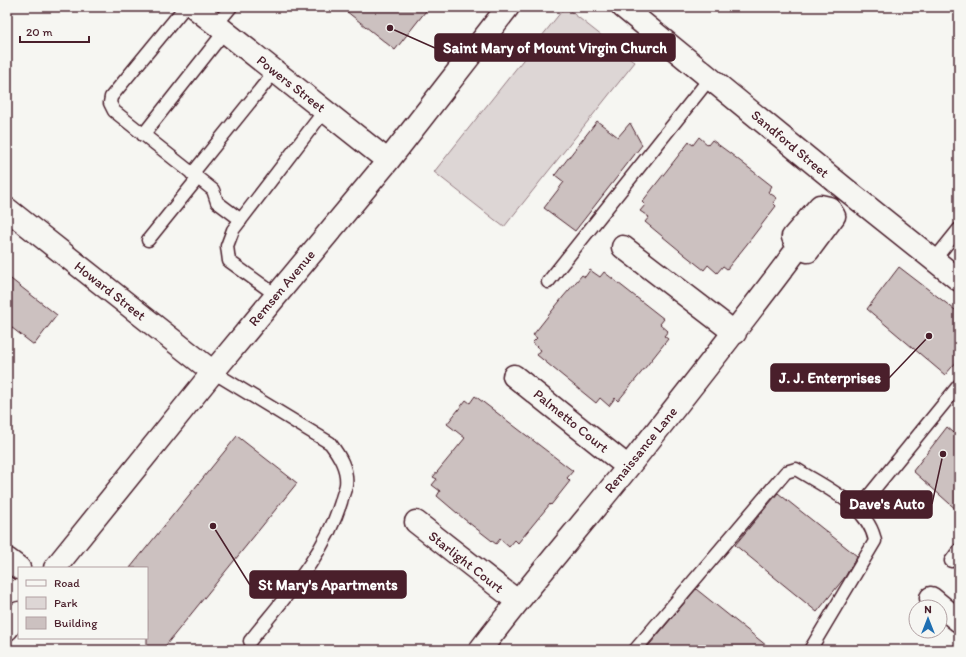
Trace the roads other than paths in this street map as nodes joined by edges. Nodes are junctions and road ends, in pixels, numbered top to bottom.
1 (185, 7) edge
2 (194, 7) edge
3 (231, 7) edge
4 (508, 7) edge
5 (623, 7) edge
6 (220, 28) junction
7 (275, 71) junction
8 (710, 78) junction
9 (325, 110) junction
10 (143, 135) junction
11 (388, 161) junction
12 (195, 176) junction
13 (844, 188) junction
14 (7, 209) edge
15 (241, 220) junction
16 (959, 229) edge
17 (148, 240) dead end
18 (623, 247) dead end
19 (934, 260) junction
20 (959, 280) edge
21 (548, 282) dead end
22 (276, 295) junction
23 (735, 333) junction
24 (213, 372) junction
25 (514, 376) dead end
26 (959, 385) edge
27 (628, 467) junction
28 (858, 509) junction
29 (416, 522) dead end
30 (959, 550) edge
31 (7, 559) edge
32 (951, 561) dead end
33 (18, 567) edge
34 (56, 567) edge
35 (931, 598) dead end
36 (517, 601) junction
37 (18, 614) edge
38 (959, 621) edge
39 (7, 629) edge
40 (250, 641) dead end
41 (480, 650) edge
42 (635, 650) edge
43 (810, 650) edge

1 - 10 lane
2 - 6 street, Powers Street
3 - 6 lane
4 - 11 street, Remsen Avenue
5 - 8 street, Sandford Street
6 - 7 street, Powers Street
6 - 10 lane
7 - 9 street, Powers Street
7 - 12 lane
8 - 13 street, Sandford Street
8 - 21 lane
9 - 11 street, Powers Street
9 - 15 lane
10 - 12 lane
11 - 22 street, Remsen Avenue
12 - 15 lane
12 - 17 lane
13 - 19 street, Sandford Street
13 - 23 street, Renaissance Lane
14 - 24 street, Howard Street
15 - 22 lane
16 - 19 lane
18 - 23 street
19 - 20 street, Sandford Street
22 - 24 street, Remsen Avenue
23 - 27 street, Renaissance Lane
24 - 34 street, Remsen Avenue
24 - 40 lane
25 - 27 street, Palmetto Court
26 - 28 lane
27 - 36 street, Renaissance Lane
28 - 42 lane
28 - 43 lane
29 - 36 street, Starlight Court
30 - 32 lane
31 - 33 street
35 - 38 street
36 - 41 street, Renaissance Lane
37 - 39 street

